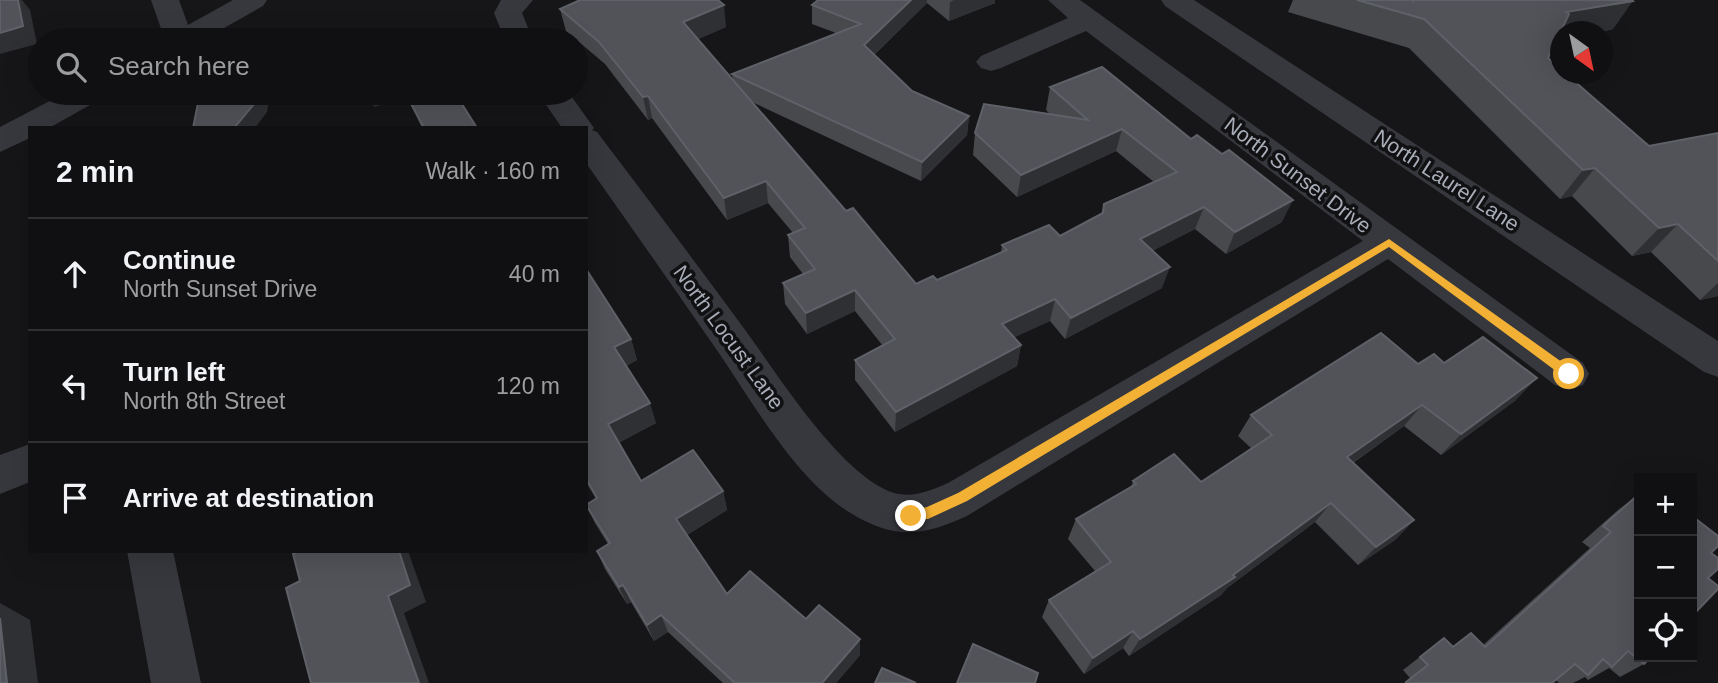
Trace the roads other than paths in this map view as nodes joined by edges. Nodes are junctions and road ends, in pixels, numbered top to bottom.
1 (165, 0) edge
2 (253, 0) edge
3 (1062, 0) edge
4 (1175, 0) edge
5 (1088, 20) junction
6 (176, 28) edge
7 (202, 28) edge
8 (990, 62) dead end
9 (562, 105) edge
10 (73, 109) edge
11 (34, 126) edge
12 (577, 126) edge
13 (28, 129) edge
14 (0, 141) edge
15 (588, 142) edge
16 (1389, 242) junction
17 (1718, 361) edge
18 (1569, 374) dead end
19 (28, 463) edge
20 (0, 475) edge
21 (150, 553) edge
22 (176, 683) edge

1 - 6 street
2 - 7 street
3 - 5 street, North Sunset Drive
4 - 17 street, North Laurel Lane
5 - 8 street
5 - 16 street, North Sunset Drive
9 - 12 street
10 - 11 street
13 - 14 street
15 - 16 street, North Locust Lane
16 - 18 street, North Sunset Drive
19 - 20 street
21 - 22 street

